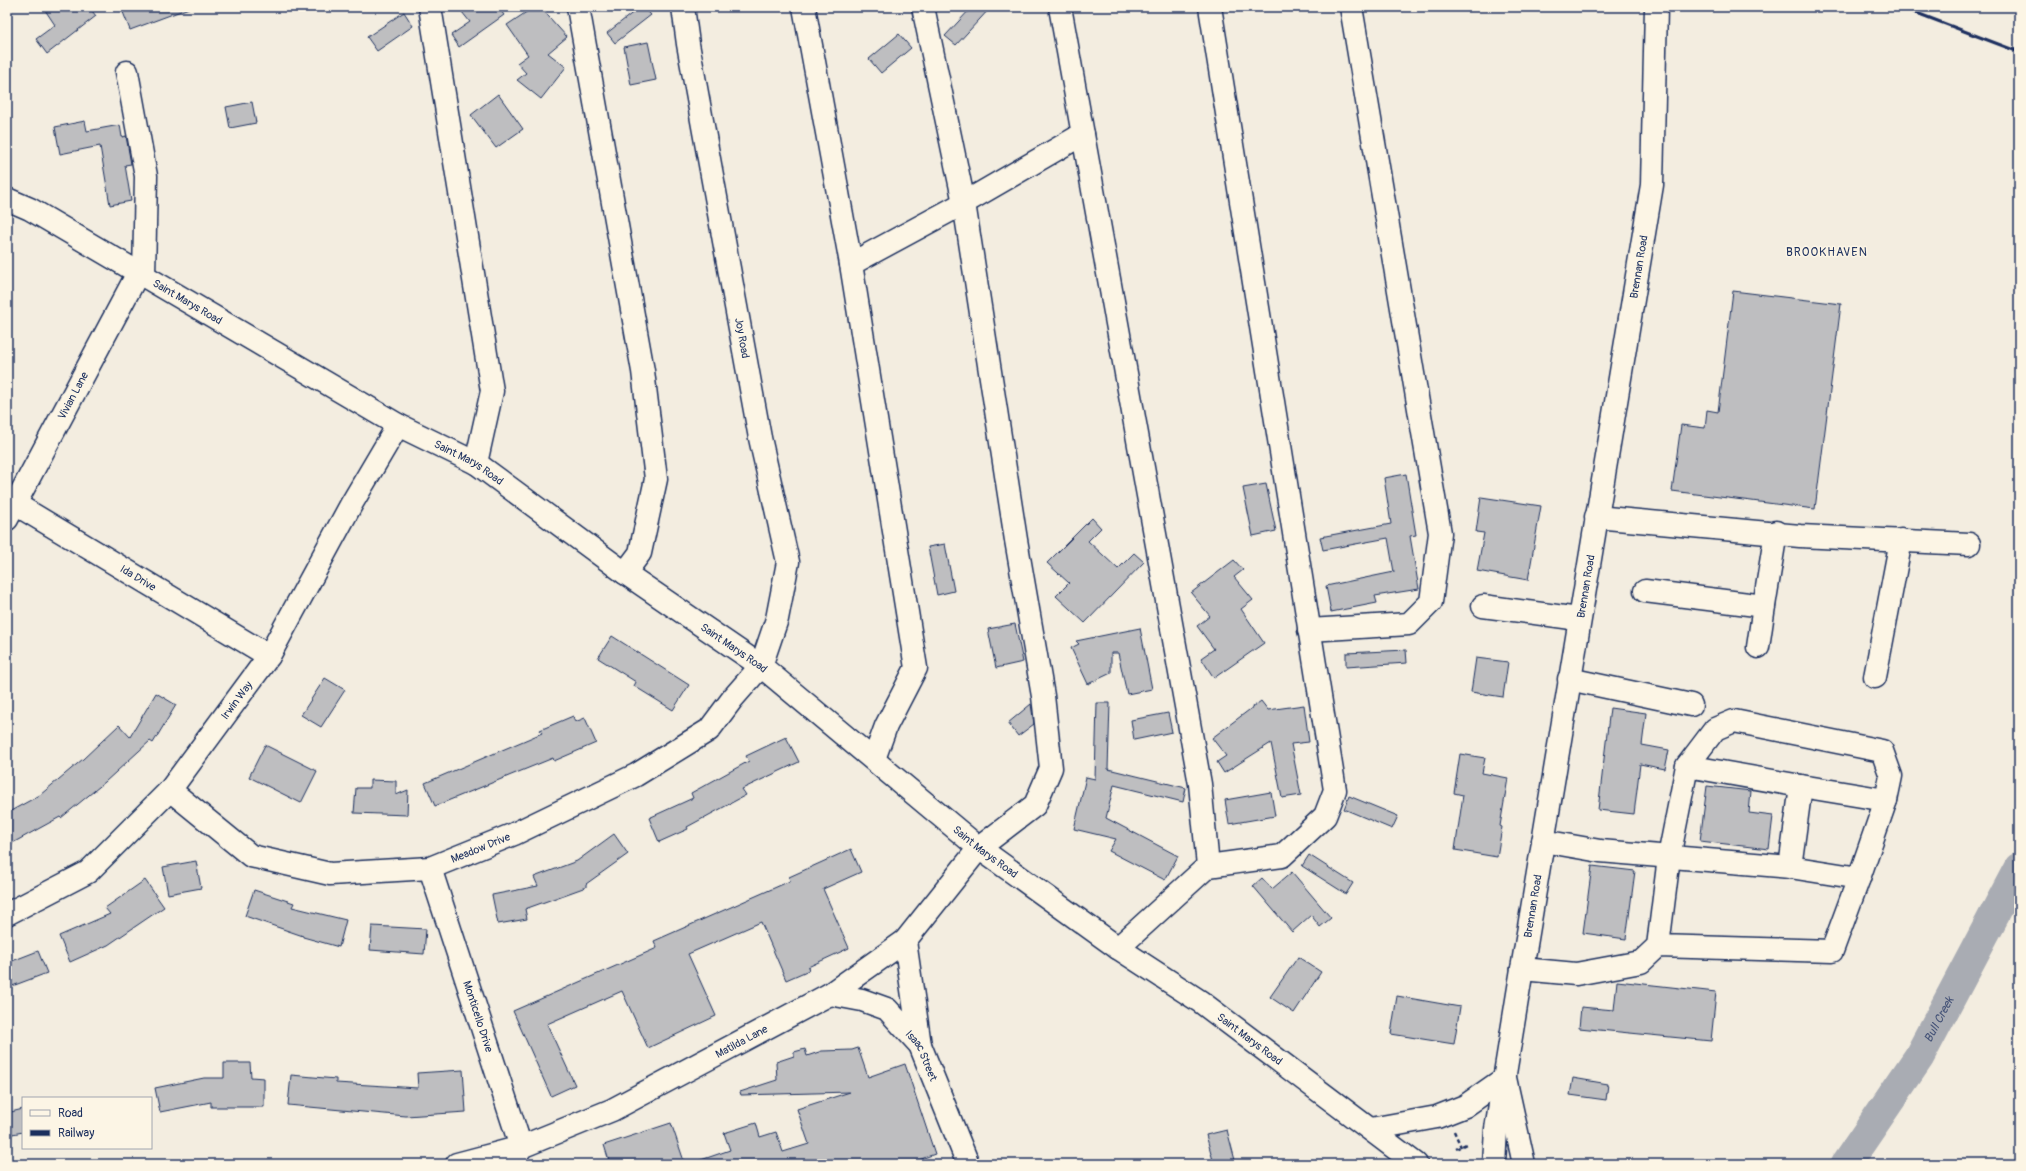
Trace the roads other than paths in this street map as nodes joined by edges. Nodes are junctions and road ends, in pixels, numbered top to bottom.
1 (430, 7) edge
2 (578, 7) edge
3 (683, 7) edge
4 (804, 7) edge
5 (923, 7) edge
6 (1060, 7) edge
7 (1210, 7) edge
8 (1351, 7) edge
9 (1656, 7) edge
10 (127, 72) dead end
11 (1083, 134) junction
12 (7, 199) edge
13 (964, 203) junction
14 (851, 264) junction
15 (141, 274) junction
16 (398, 425) junction
17 (476, 464) junction
18 (10, 507) edge
19 (1596, 517) junction
20 (1776, 532) junction
21 (1901, 540) junction
22 (1969, 544) dead end
23 (625, 573) junction
24 (1645, 591) dead end
25 (1483, 606) dead end
26 (1764, 606) junction
27 (1579, 619) junction
28 (1309, 630) junction
29 (1758, 647) dead end
30 (269, 656) junction
31 (761, 666) junction
32 (1875, 677) dead end
33 (1569, 679) junction
34 (1691, 705) dead end
35 (874, 759) junction
36 (1687, 766) junction
37 (1802, 786) junction
38 (170, 790) junction
39 (1886, 800) junction
40 (1543, 841) junction
41 (979, 848) junction
42 (1669, 857) junction
43 (1208, 866) junction
44 (1790, 867) junction
45 (430, 868) junction
46 (1859, 878) junction
47 (7, 914) edge
48 (905, 941) junction
49 (1658, 946) junction
50 (1118, 948) junction
51 (1522, 969) junction
52 (830, 994) junction
53 (920, 1045) junction
54 (1505, 1078) junction
55 (1371, 1129) junction
56 (517, 1156) edge
57 (457, 1164) edge
58 (968, 1164) edge
59 (1416, 1164) edge
60 (1494, 1164) edge
61 (1524, 1164) edge

1 - 17 street
2 - 23 street
3 - 31 street, Joy Road
4 - 14 street
5 - 13 street, Matilda Lane
6 - 11 street
7 - 28 street
8 - 28 street
9 - 19 street, Brennan Road
10 - 15 street
11 - 13 street
11 - 43 street
12 - 15 street, Saint Marys Road
13 - 14 street
13 - 41 street, Matilda Lane
14 - 35 street
15 - 16 street, Saint Marys Road
15 - 18 street, Vivian Lane
16 - 17 street, Saint Marys Road
16 - 30 street, Irwin Way
17 - 23 street, Saint Marys Road
18 - 30 street, Ida Drive
19 - 20 street
19 - 27 street, Brennan Road
20 - 21 street
20 - 26 street
21 - 22 street
21 - 32 street
23 - 31 street, Saint Marys Road
24 - 26 street
25 - 27 street
26 - 29 street
27 - 33 street, Brennan Road
28 - 43 street
30 - 38 street, Irwin Way
31 - 35 street, Saint Marys Road
31 - 45 street, Meadow Drive
33 - 34 street
33 - 40 street, Brennan Road
35 - 41 street, Saint Marys Road
36 - 37 street
36 - 39 street
36 - 42 street
37 - 39 street
37 - 44 street
38 - 45 street, Meadow Drive
38 - 47 street, Irwin Way
39 - 46 street
40 - 42 street
40 - 51 street, Brennan Road
41 - 48 street, Matilda Lane
41 - 50 street, Saint Marys Road
42 - 44 street
42 - 49 street
43 - 50 street
44 - 46 street
45 - 56 street, Monticello Drive
46 - 49 street
48 - 52 street, Matilda Lane
48 - 53 street
49 - 51 street
50 - 55 street, Saint Marys Road
51 - 54 street, Brennan Road
52 - 53 street, Isaac Street
52 - 56 street, Matilda Lane
53 - 58 street, Isaac Street
54 - 55 street
54 - 60 street, Brennan Road
54 - 61 street
55 - 59 street, Saint Marys Road
56 - 57 street, Matilda Lane

